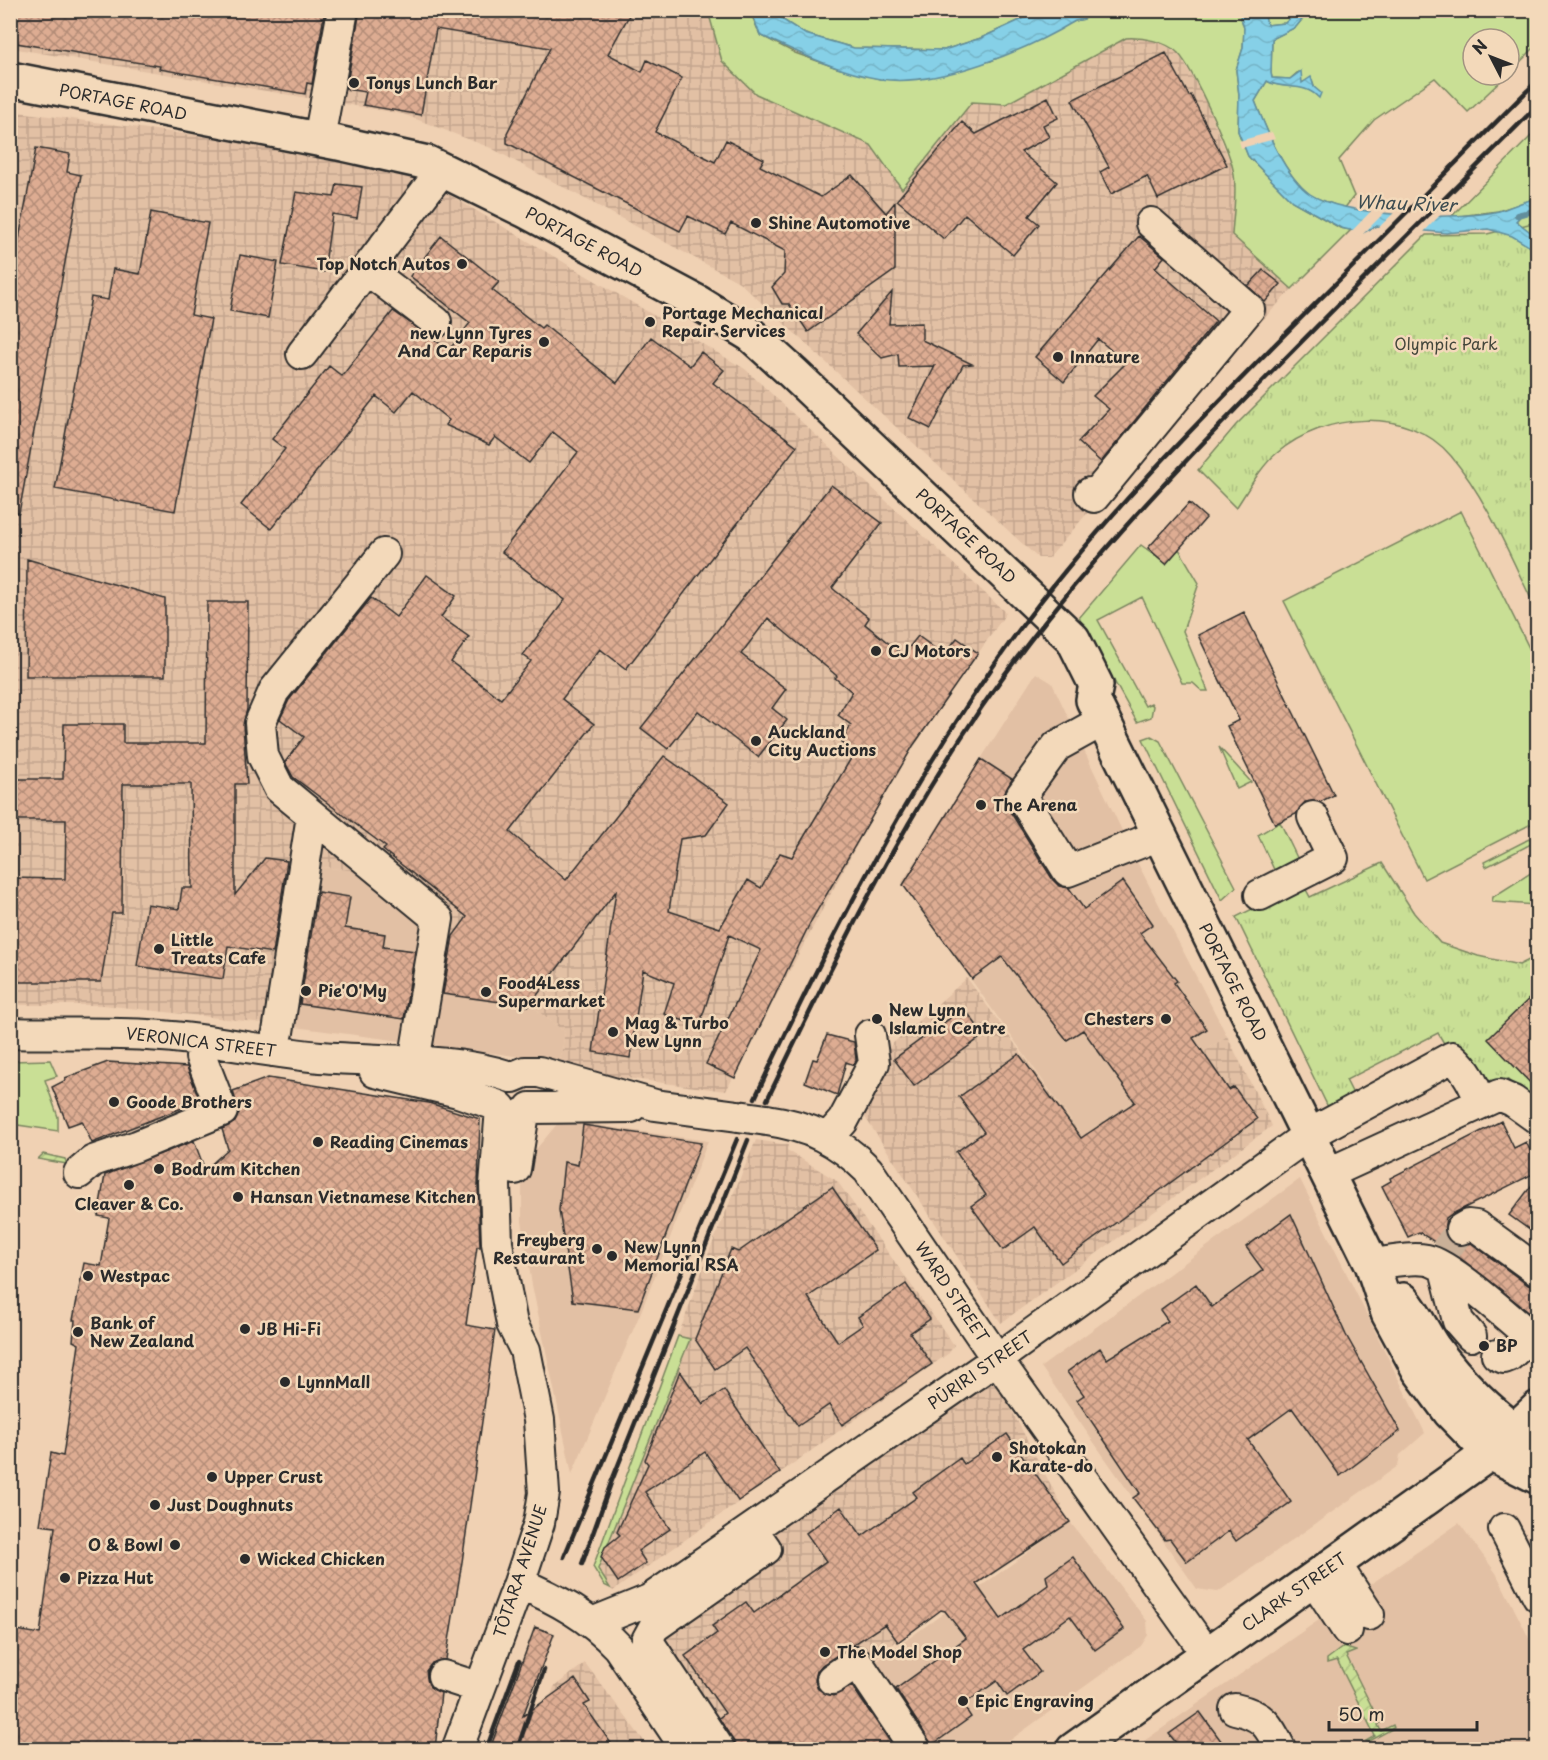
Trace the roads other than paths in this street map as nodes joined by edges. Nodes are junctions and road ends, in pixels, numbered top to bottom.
1 (343, 10) edge
2 (10, 79) edge
3 (319, 139) junction
4 (448, 173) junction
5 (1151, 223) dead end
6 (377, 277) junction
7 (436, 322) dead end
8 (1090, 493) dead end
9 (384, 554) dead end
10 (1098, 710) junction
11 (312, 816) junction
12 (1313, 817) dead end
13 (1160, 834) junction
14 (1260, 895) dead end
15 (10, 1034) edge
16 (870, 1035) dead end
17 (273, 1051) junction
18 (201, 1057) dead end
19 (320, 1057) junction
20 (414, 1062) junction
21 (512, 1077) junction
22 (1490, 1099) junction
23 (655, 1105) junction
24 (514, 1109) junction
25 (1538, 1119) edge
26 (767, 1120) joint
27 (1308, 1135) junction
28 (829, 1137) junction
29 (79, 1173) dead end
30 (1327, 1174) junction
31 (1447, 1253) junction
32 (1372, 1264) junction
33 (1538, 1271) edge
34 (1471, 1336) dead end
35 (1535, 1336) edge
36 (1497, 1355) dead end
37 (998, 1359) junction
38 (1538, 1408) edge
39 (1525, 1438) edge
40 (1490, 1453) junction
41 (1538, 1477) edge
42 (752, 1529) junction
43 (1504, 1529) dead end
44 (1324, 1570) junction
45 (519, 1583) junction
46 (1538, 1596) edge
47 (649, 1600) junction
48 (1358, 1622) dead end
49 (592, 1623) junction
50 (618, 1647) junction
51 (1207, 1654) junction
52 (443, 1676) dead end
53 (832, 1679) dead end
54 (480, 1688) junction
55 (1235, 1709) dead end
56 (457, 1749) edge
57 (687, 1749) edge
58 (720, 1749) edge
59 (916, 1749) edge
60 (1073, 1749) edge
61 (1281, 1749) edge

1 - 3 street
2 - 3 main road, PORTAGE ROAD
3 - 4 main road, PORTAGE ROAD
4 - 6 street
4 - 6 street
4 - 10 main road, PORTAGE ROAD
5 - 8 street
6 - 7 street
9 - 11 street
10 - 13 main road, PORTAGE ROAD
10 - 13 street
11 - 17 street
11 - 20 street
12 - 14 street
13 - 27 main road, PORTAGE ROAD
15 - 17 street, VERONICA STREET
16 - 28 street
17 - 19 street, VERONICA STREET
18 - 29 street
19 - 20 street, VERONICA STREET
19 - 24 street, VERONICA STREET
20 - 21 street, VERONICA STREET
21 - 23 street, VERONICA STREET
21 - 24 street, TŌTARA AVENUE
22 - 25 street
22 - 27 street, PŪRIRI STREET
22 - 30 street
23 - 24 street, VERONICA STREET
23 - 26 street, VERONICA STREET, bridge
24 - 45 street, TŌTARA AVENUE
26 - 28 street, WARD STREET
27 - 30 main road, PORTAGE ROAD
27 - 37 street, PŪRIRI STREET
28 - 37 street, WARD STREET
30 - 32 main road, PORTAGE ROAD
31 - 32 street
31 - 33 street
31 - 34 street
31 - 35 street
32 - 39 main road, PORTAGE ROAD
32 - 40 main road, PORTAGE ROAD
35 - 36 street
37 - 42 street, PŪRIRI STREET
37 - 51 street, WARD STREET
38 - 39 main road, CLARK STREET
39 - 40 main road, CLARK STREET
40 - 41 main road, PORTAGE ROAD
40 - 44 main road, CLARK STREET
42 - 47 street, PŪRIRI STREET
42 - 58 street
43 - 46 street
44 - 48 street
44 - 51 main road, CLARK STREET
45 - 49 street
45 - 54 street, TŌTARA AVENUE
47 - 49 street, PŪRIRI STREET
47 - 50 street, PŪRIRI STREET
49 - 50 street
50 - 57 street
51 - 60 main road, CLARK STREET
52 - 54 street
53 - 59 street
54 - 56 street, TŌTARA AVENUE
55 - 61 street

